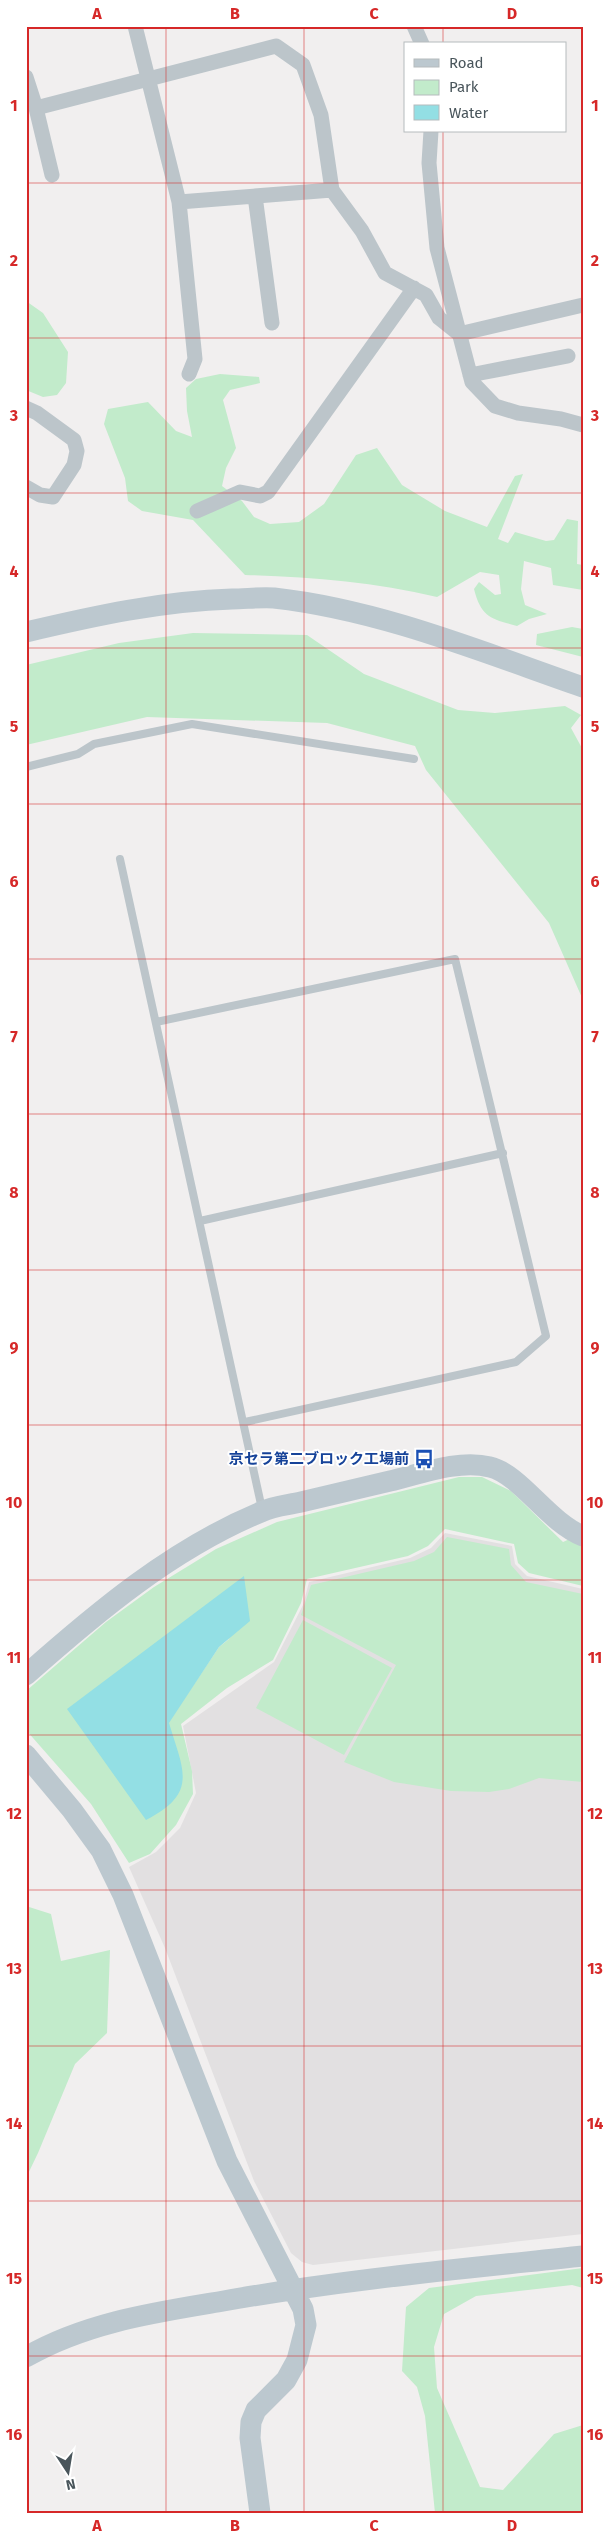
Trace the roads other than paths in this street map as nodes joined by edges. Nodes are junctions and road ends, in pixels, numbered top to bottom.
1 (135, 26) edge
2 (414, 26) edge
3 (421, 42) edge
4 (26, 77) edge
5 (149, 77) junction
6 (36, 108) junction
7 (431, 132) edge
8 (52, 175) dead end
9 (332, 190) junction
10 (255, 196) junction
11 (179, 202) junction
12 (414, 288) junction
13 (583, 305) edge
14 (272, 323) dead end
15 (459, 334) junction
16 (568, 356) dead end
17 (189, 374) dead end
18 (470, 375) junction
19 (26, 408) edge
20 (583, 425) edge
21 (26, 487) edge
22 (197, 510) dead end
23 (26, 632) edge
24 (583, 687) edge
25 (414, 759) dead end
26 (26, 767) edge
27 (120, 859) dead end
28 (156, 1022) junction
29 (503, 1153) junction
30 (200, 1221) junction
31 (245, 1422) junction
32 (263, 1511) junction
33 (583, 1536) edge
34 (26, 1675) edge
35 (26, 1755) edge
36 (583, 2256) edge
37 (293, 2288) junction
38 (26, 2357) edge
39 (260, 2513) edge

1 - 5 street
2 - 3 street
4 - 6 street
5 - 6 street
5 - 9 street
5 - 11 street
6 - 8 street
7 - 15 street
9 - 10 street
9 - 12 street
10 - 11 street
10 - 14 street
11 - 17 street
12 - 15 street
12 - 22 street
13 - 15 street
15 - 18 street
16 - 18 street
18 - 20 street
19 - 21 street
23 - 24 street
25 - 26 lane
27 - 28 lane
28 - 29 lane
28 - 30 lane
29 - 30 lane
29 - 31 lane
30 - 31 lane
31 - 32 lane
32 - 33 street
32 - 34 street
35 - 37 street
36 - 37 street
37 - 38 street
37 - 39 street

